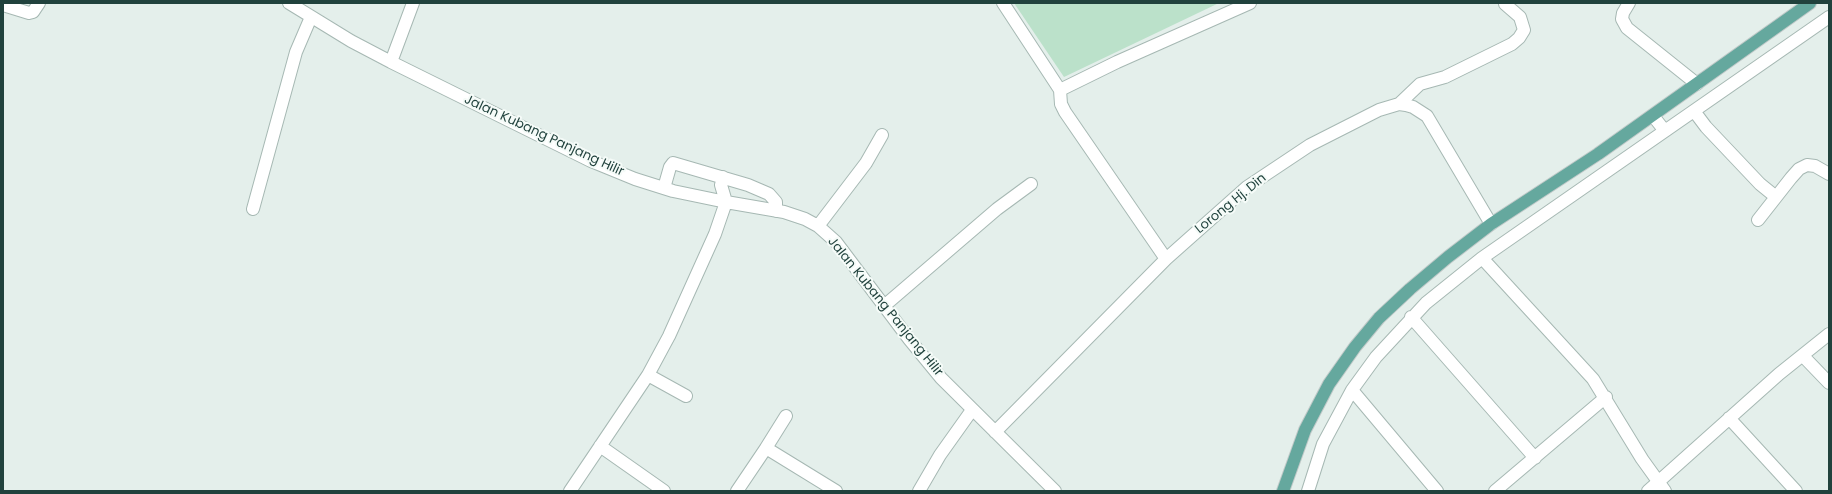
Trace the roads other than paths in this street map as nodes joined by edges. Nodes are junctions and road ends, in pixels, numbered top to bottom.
1 (39, 3) edge
2 (289, 3) edge
3 (413, 3) edge
4 (1003, 3) edge
5 (1250, 3) edge
6 (1629, 3) edge
7 (1810, 3) edge
8 (1505, 4) dead end
9 (3, 5) edge
10 (311, 17) junction
11 (1829, 17) edge
12 (391, 62) junction
13 (1697, 84) junction
14 (1060, 90) junction
15 (1399, 104) junction
16 (1694, 111) junction
17 (1652, 116) junction
18 (1664, 131) junction
19 (882, 135) dead end
20 (1829, 174) edge
21 (723, 177) junction
22 (1032, 184) dead end
23 (664, 188) junction
24 (1776, 197) junction
25 (726, 202) junction
26 (253, 209) dead end
27 (776, 211) junction
28 (1758, 220) dead end
29 (1491, 224) junction
30 (818, 226) junction
31 (1482, 258) junction
32 (1166, 259) junction
33 (884, 306) junction
34 (1411, 317) junction
35 (1829, 334) edge
36 (1803, 356) junction
37 (648, 375) junction
38 (1829, 383) edge
39 (1352, 390) junction
40 (686, 396) dead end
41 (1606, 397) junction
42 (972, 410) junction
43 (786, 416) dead end
44 (1729, 418) junction
45 (995, 432) junction
46 (600, 446) junction
47 (766, 448) junction
48 (1535, 458) junction
49 (1661, 487) edge
50 (570, 491) edge
51 (664, 491) edge
52 (737, 491) edge
53 (836, 491) edge
54 (919, 491) edge
55 (1055, 491) edge
56 (1283, 491) edge
57 (1308, 491) edge
58 (1437, 491) edge
59 (1495, 491) edge
60 (1648, 491) edge
61 (1796, 491) edge

1 - 9 street
2 - 10 street, Jalan Kubang Panjang Hilir
3 - 12 street
4 - 14 street
5 - 14 street
6 - 13 street
7 - 13 main road
8 - 15 street
10 - 12 street, Jalan Kubang Panjang Hilir
10 - 26 street
11 - 16 street
12 - 23 street, Jalan Kubang Panjang Hilir
13 - 17 main road
14 - 32 street
15 - 29 street
15 - 32 street, Lorong Hj. Din
16 - 18 street
16 - 24 street
17 - 18 street
17 - 29 main road
18 - 31 street
19 - 30 street
20 - 24 street
21 - 23 street
21 - 25 street
21 - 27 street
22 - 33 street
23 - 25 street, Jalan Kubang Panjang Hilir
24 - 28 street
25 - 27 street, Jalan Kubang Panjang Hilir
25 - 37 street
27 - 30 street, Jalan Kubang Panjang Hilir
29 - 56 main road
30 - 33 street, Jalan Kubang Panjang Hilir
31 - 34 street
31 - 41 street
32 - 45 street, Lorong Hj. Din
33 - 42 street, Jalan Kubang Panjang Hilir
34 - 39 street
34 - 48 street
35 - 36 street
36 - 38 street
36 - 44 street
37 - 40 street
37 - 46 street
39 - 57 street
39 - 58 street
41 - 48 street
41 - 49 street
42 - 45 street, Jalan Kubang Panjang Hilir
42 - 54 street
43 - 47 street
44 - 49 street
44 - 61 street
45 - 55 street, Jalan Kubang Panjang Hilir
46 - 50 street
46 - 51 street
47 - 52 street
47 - 53 street
48 - 59 street
49 - 60 street

